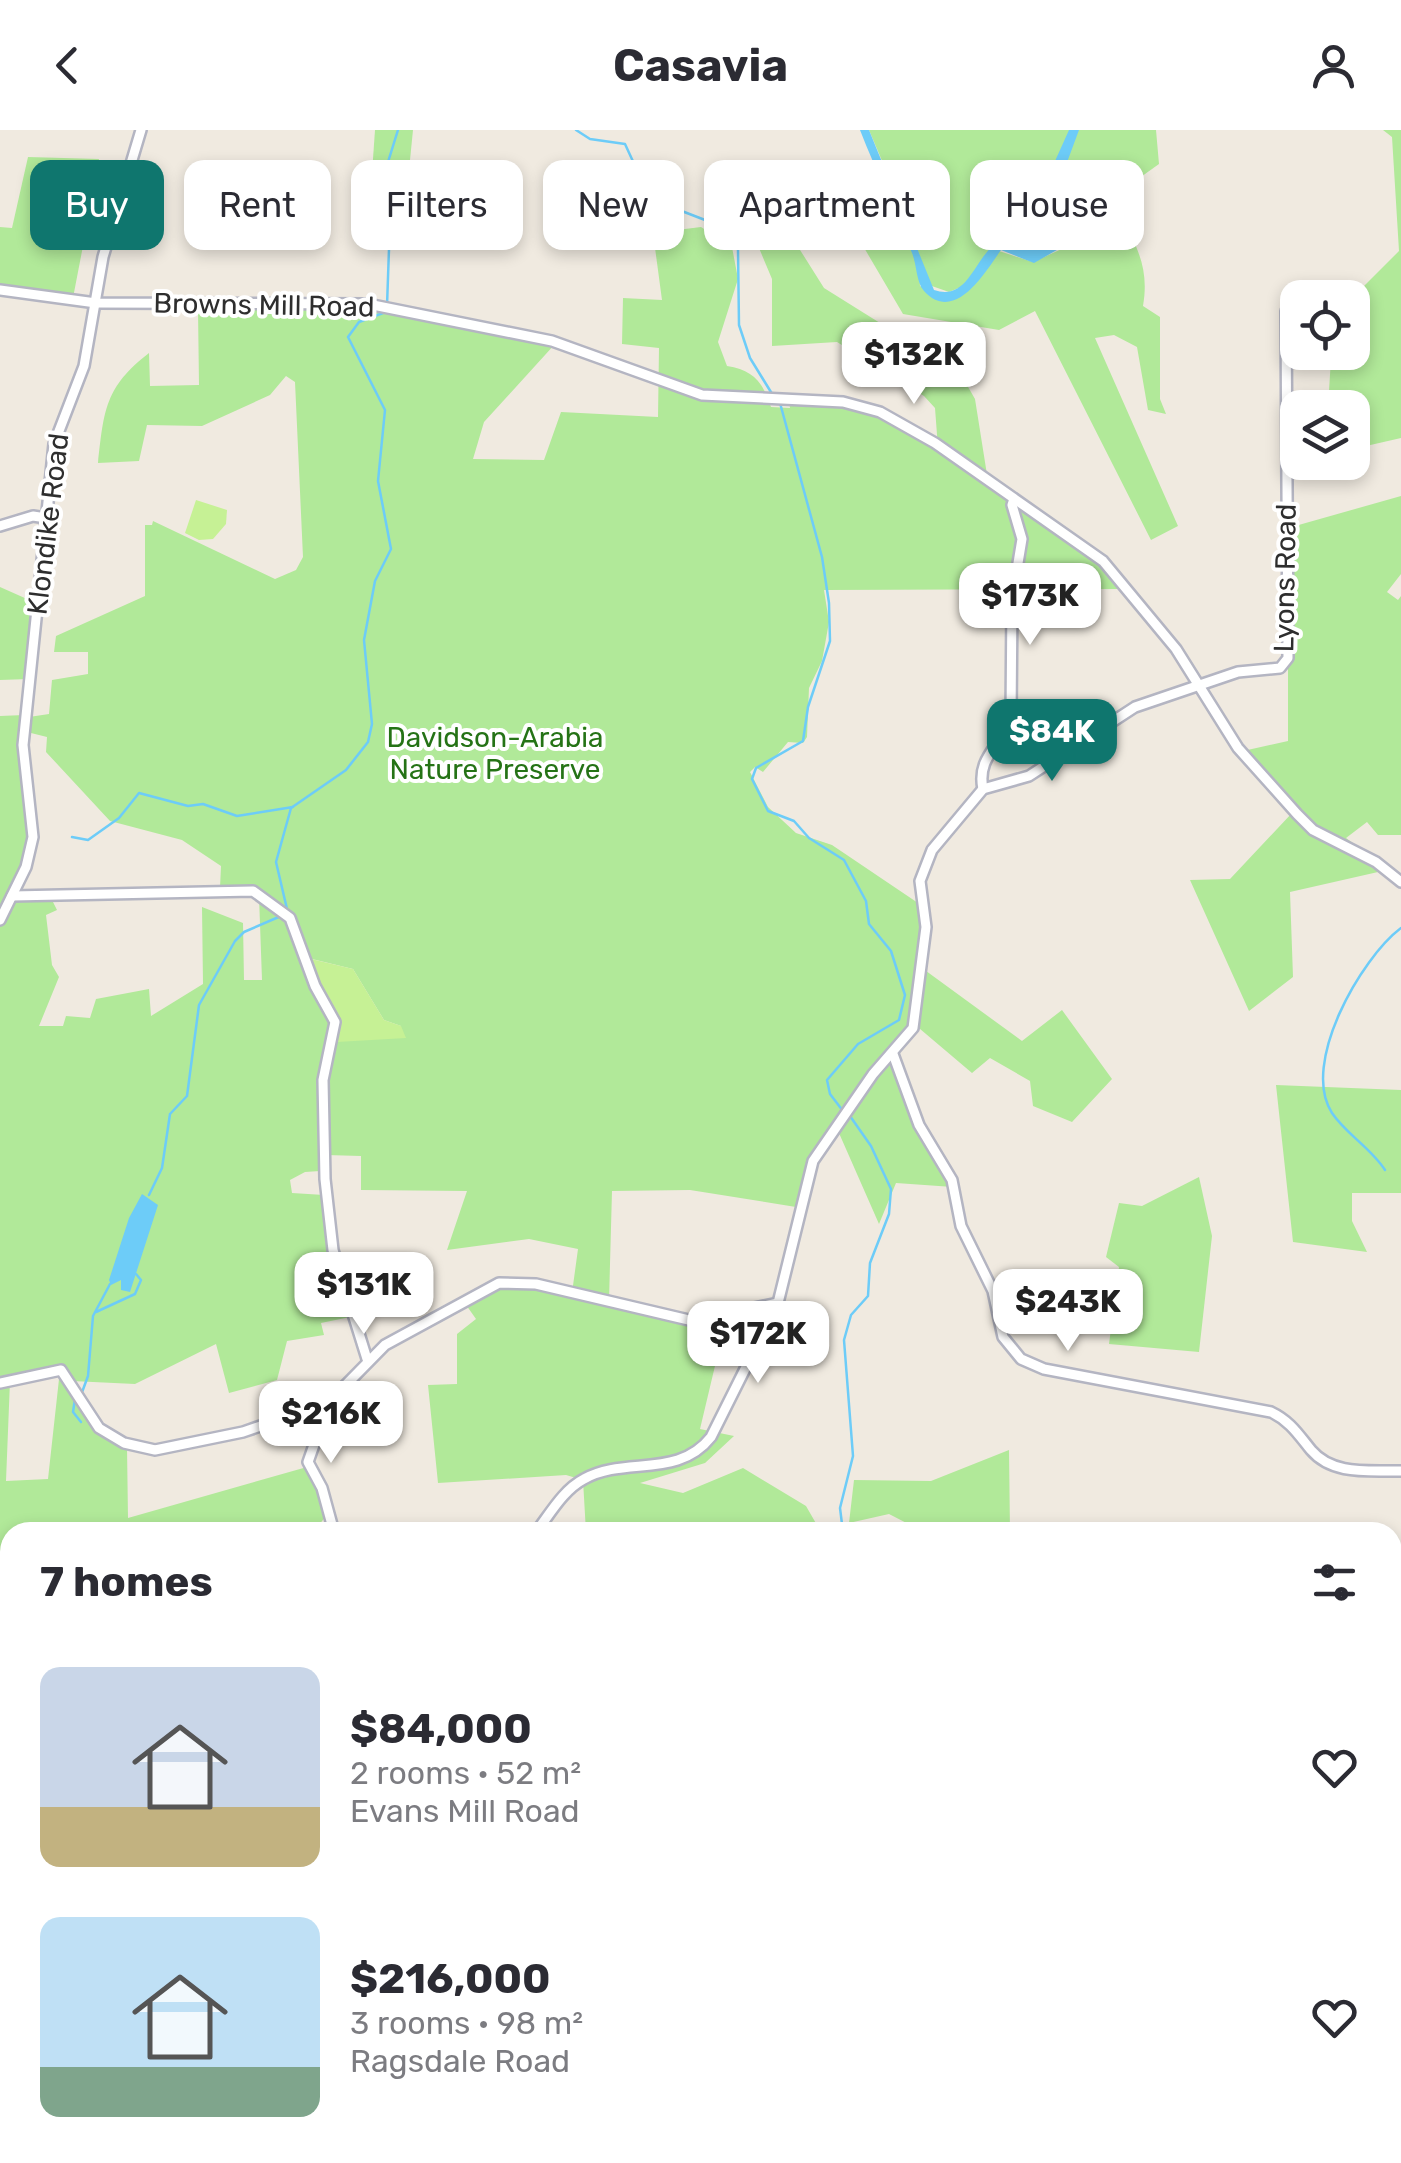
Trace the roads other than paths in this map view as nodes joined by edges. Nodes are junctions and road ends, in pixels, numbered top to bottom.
1 (141, 130) edge
2 (0, 290) edge
3 (96, 303) junction
4 (1286, 370) edge
5 (1014, 499) junction
6 (46, 518) junction
7 (0, 526) edge
8 (1203, 687) junction
9 (984, 790) junction
10 (1401, 882) edge
11 (12, 896) junction
12 (0, 920) edge
13 (893, 1054) junction
14 (778, 1303) junction
15 (367, 1359) junction
16 (0, 1383) edge
17 (328, 1402) junction
18 (1401, 1471) edge
19 (331, 1522) edge
20 (545, 1522) edge

1 - 3 main road, Klondike Road
2 - 3 main road, Browns Mill Road
3 - 5 main road, Browns Mill Road
3 - 6 main road, Klondike Road
4 - 8 main road, Lyons Road
5 - 8 main road, Browns Mill Road
5 - 9 main road
6 - 7 main road
6 - 11 main road, Klondike Road
8 - 9 main road
8 - 10 main road, Browns Mill Road
9 - 13 main road
11 - 12 main road, Klondike Road
11 - 15 main road
13 - 14 main road
13 - 18 main road
14 - 15 main road
14 - 20 main road
15 - 17 main road
16 - 17 main road
17 - 19 main road

